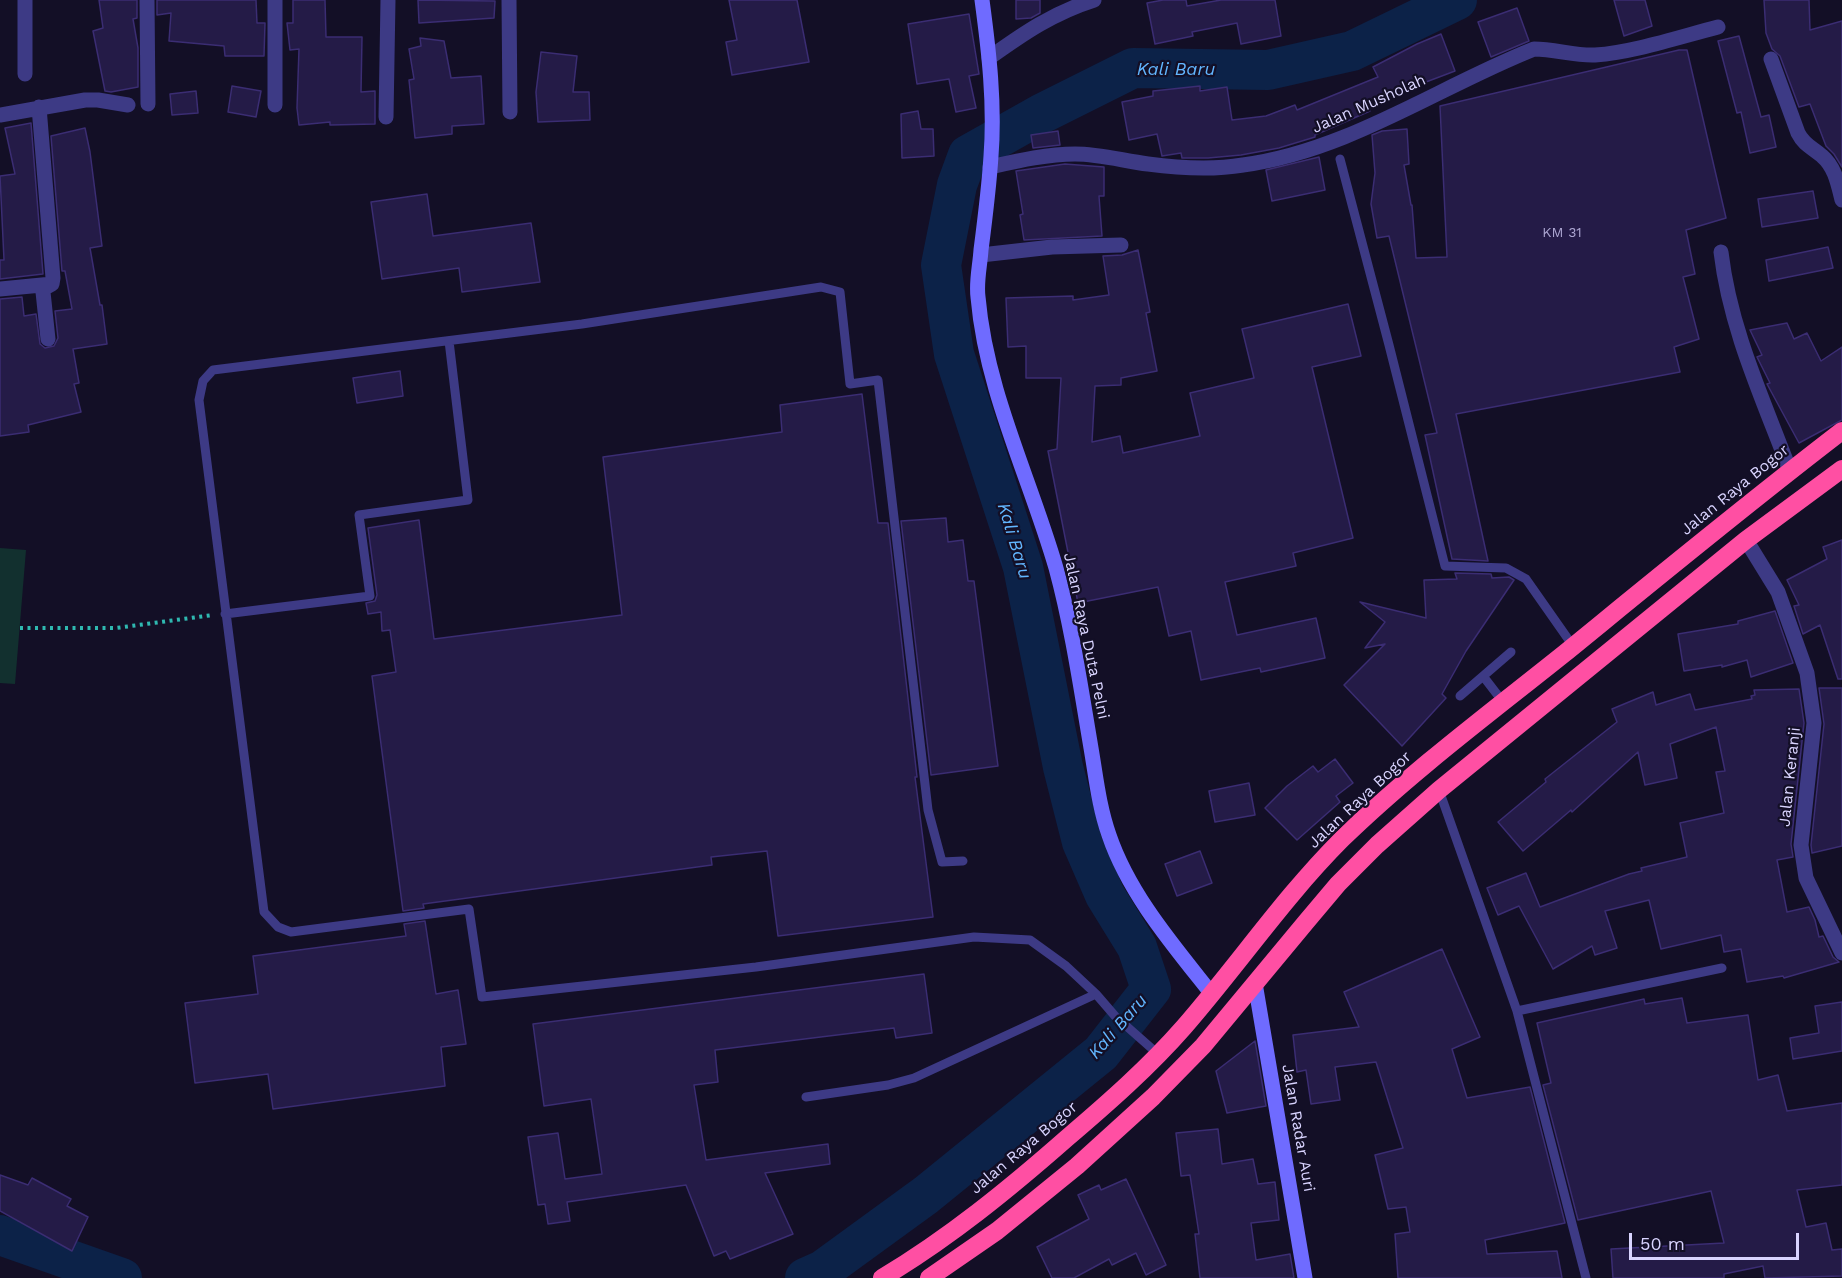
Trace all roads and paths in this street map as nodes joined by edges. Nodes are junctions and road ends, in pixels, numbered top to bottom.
1 (25, 0) edge
2 (147, 0) edge
3 (275, 0) edge
4 (388, 0) edge
5 (509, 0) edge
6 (981, 0) edge
7 (1094, 0) edge
8 (1718, 27) dead end
9 (989, 58) junction
10 (1771, 59) dead end
11 (25, 74) dead end
12 (148, 104) dead end
13 (128, 105) dead end
14 (275, 105) dead end
15 (39, 107) junction
16 (510, 112) dead end
17 (0, 115) edge
18 (386, 117) dead end
19 (1340, 159) dead end
20 (990, 162) junction
21 (1842, 200) edge
22 (1121, 245) dead end
23 (1721, 252) dead end
24 (981, 255) junction
25 (52, 284) junction
26 (0, 289) edge
27 (48, 339) dead end
28 (448, 341) junction
29 (1842, 431) edge
30 (1842, 469) edge
31 (1790, 471) junction
32 (1746, 540) junction
33 (225, 614) junction
34 (20, 628) dead end
35 (1573, 646) junction
36 (1511, 652) dead end
37 (1483, 676) junction
38 (1460, 696) dead end
39 (1503, 702) junction
40 (1521, 725) junction
41 (1439, 790) junction
42 (963, 861) dead end
43 (1842, 953) edge
44 (1722, 968) dead end
45 (1255, 983) junction
46 (1211, 993) junction
47 (1096, 994) junction
48 (1517, 1011) junction
49 (1153, 1048) junction
50 (806, 1097) dead end
51 (882, 1278) edge
52 (929, 1278) edge
53 (1305, 1278) edge
54 (1586, 1278) edge

1 - 11 street
2 - 12 street
3 - 14 street
4 - 18 street
5 - 16 street
6 - 9 main road, Jalan Raya Duta Pelni
7 - 9 street
8 - 20 street, Jalan Musholah
9 - 20 main road, Jalan Raya Duta Pelni
10 - 21 street
13 - 15 street
15 - 17 street
15 - 25 street
19 - 35 lane
20 - 24 main road, Jalan Raya Duta Pelni
22 - 24 street
23 - 31 street
24 - 46 main road, Jalan Raya Duta Pelni
25 - 26 street
25 - 27 street
28 - 33 lane
28 - 33 lane
28 - 42 lane
29 - 31 highway, Jalan Raya Bogor
30 - 32 highway
31 - 35 highway, Jalan Raya Bogor
32 - 40 highway
32 - 43 street, Jalan Keranji
33 - 34 path
33 - 47 lane
35 - 39 highway, Jalan Raya Bogor
36 - 37 lane
37 - 38 lane
37 - 39 lane
39 - 40 highway
39 - 46 highway, Jalan Raya Bogor
40 - 41 highway
41 - 45 highway
41 - 48 lane
44 - 48 lane
45 - 52 highway
45 - 53 main road, Jalan Radar Auri
46 - 49 highway, Jalan Raya Bogor
47 - 49 lane
47 - 50 lane
48 - 54 lane
49 - 51 highway, Jalan Raya Bogor

